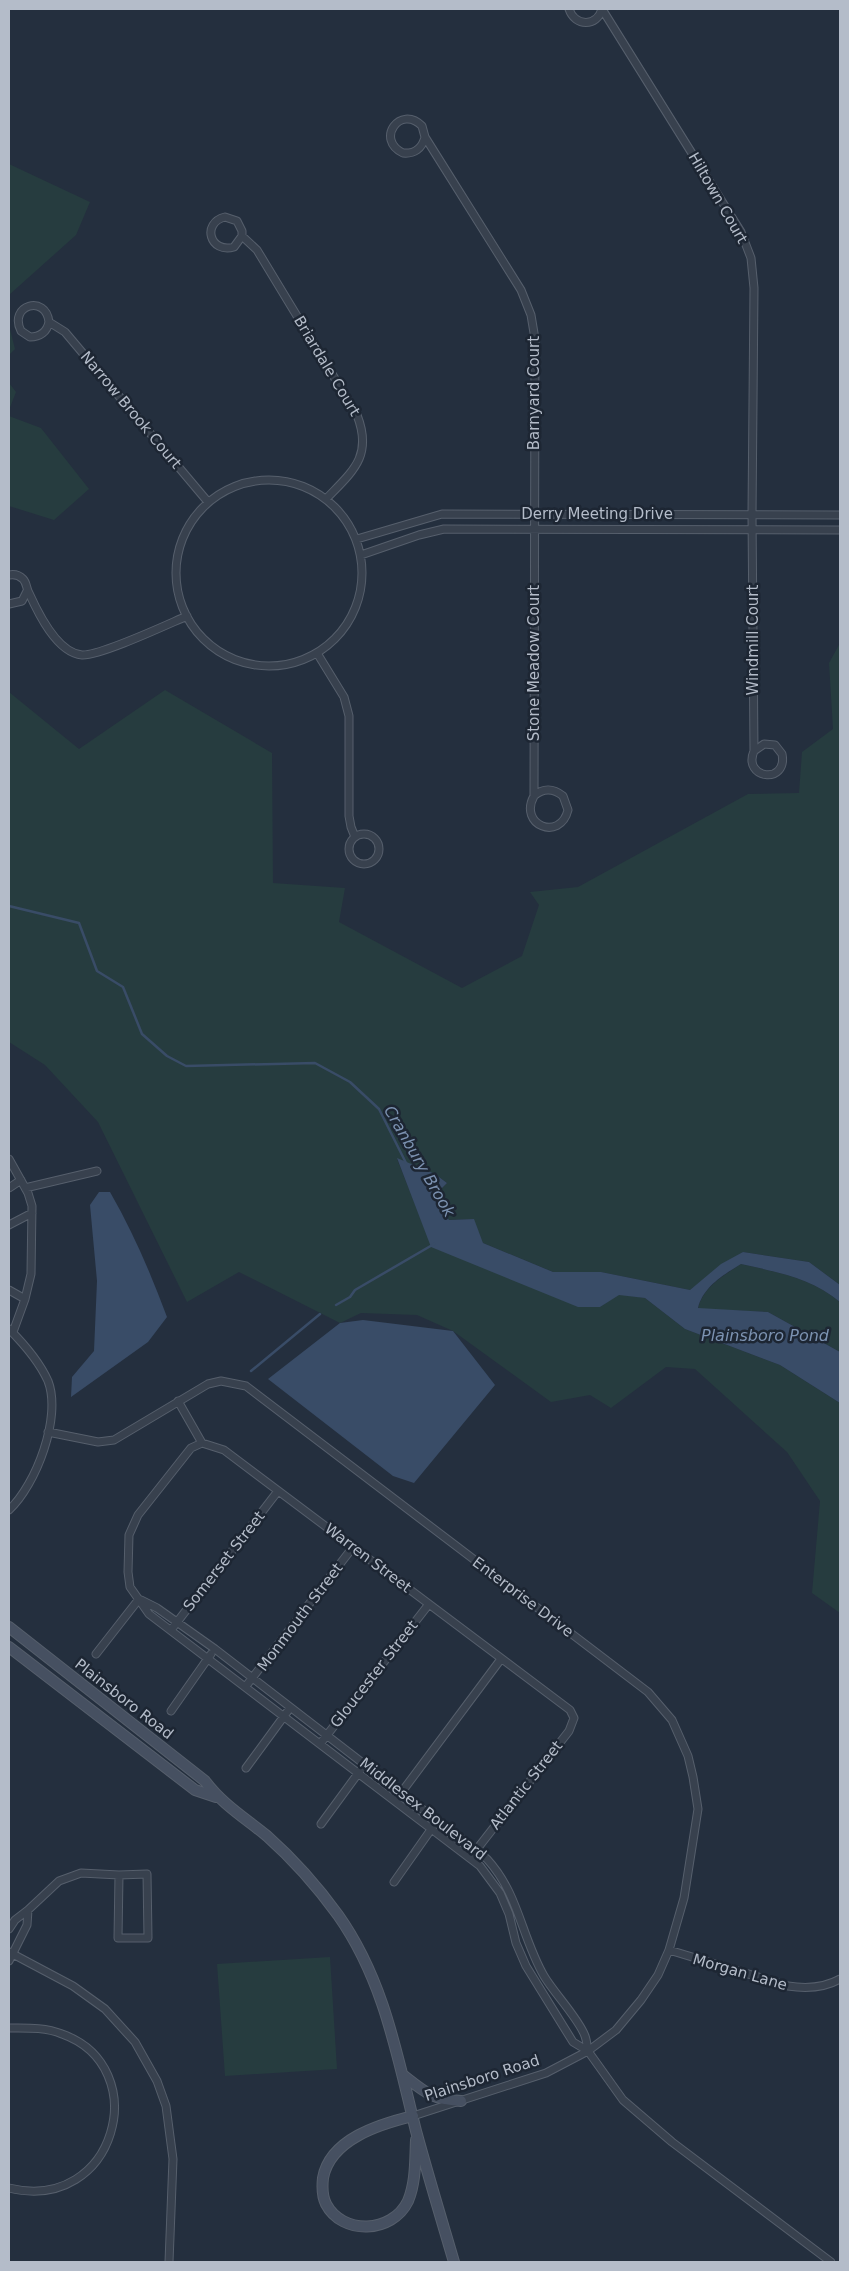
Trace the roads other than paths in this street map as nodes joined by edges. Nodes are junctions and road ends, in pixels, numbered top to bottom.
1 (569, 9) edge
2 (602, 9) edge
3 (425, 138) junction
4 (242, 236) junction
5 (49, 322) junction
6 (326, 499) junction
7 (208, 502) junction
8 (534, 514) junction
9 (752, 514) junction
10 (840, 515) edge
11 (534, 529) junction
12 (753, 530) junction
13 (840, 530) edge
14 (356, 539) junction
15 (361, 555) junction
16 (9, 575) edge
17 (28, 591) junction
18 (9, 604) edge
19 (186, 616) junction
20 (318, 653) junction
21 (754, 751) junction
22 (534, 796) junction
23 (355, 837) junction
24 (9, 1159) edge
25 (97, 1171) dead end
26 (21, 1180) junction
27 (9, 1188) edge
28 (26, 1188) junction
29 (32, 1213) junction
30 (9, 1225) edge
31 (9, 1290) edge
32 (25, 1299) junction
33 (11, 1331) edge
34 (178, 1401) junction
35 (48, 1432) junction
36 (202, 1443) junction
37 (278, 1491) junction
38 (9, 1510) edge
39 (354, 1546) junction
40 (140, 1599) junction
41 (429, 1604) junction
42 (177, 1622) junction
43 (9, 1628) edge
44 (171, 1630) junction
45 (9, 1647) edge
46 (215, 1649) junction
47 (96, 1654) dead end
48 (209, 1658) junction
49 (501, 1659) junction
50 (253, 1678) junction
51 (246, 1686) junction
52 (290, 1708) junction
53 (570, 1710) joint
54 (171, 1712) dead end
55 (284, 1716) junction
56 (328, 1734) junction
57 (320, 1744) junction
58 (366, 1764) junction
59 (246, 1768) dead end
60 (359, 1773) junction
61 (402, 1793) junction
62 (217, 1798) junction
63 (396, 1801) junction
64 (437, 1821) junction
65 (321, 1824) dead end
66 (432, 1829) junction
67 (477, 1849) junction
68 (470, 1858) junction
69 (119, 1875) junction
70 (394, 1882) dead end
71 (28, 1910) junction
72 (9, 1929) edge
73 (669, 1950) junction
74 (10, 1956) edge
75 (840, 1979) edge
76 (9, 2028) edge
77 (588, 2051) junction
78 (403, 2075) junction
79 (460, 2101) junction
80 (413, 2116) junction
81 (417, 2132) junction
82 (9, 2188) edge
83 (169, 2262) edge
84 (454, 2262) edge
85 (831, 2262) edge

1 - 2 street, Hiltown Court
2 - 9 street, Hiltown Court
3 - 3 street, Barnyard Court
3 - 8 street, Barnyard Court
4 - 4 street, Briardale Court
4 - 6 street, Briardale Court
5 - 5 street, Narrow Brook Court
5 - 7 street, Narrow Brook Court
6 - 7 street
6 - 14 street
7 - 19 street
8 - 9 street, Derry Meeting Drive
8 - 11 street, Barnyard Court
8 - 14 street, Derry Meeting Drive
9 - 10 street, Derry Meeting Drive
9 - 12 street, Hiltown Court
11 - 12 street, Derry Meeting Drive
11 - 15 street, Derry Meeting Drive
11 - 22 street, Stone Meadow Court
12 - 13 street, Derry Meeting Drive
12 - 21 street, Windmill Court
14 - 15 street
15 - 20 street
16 - 17 street
17 - 18 street
17 - 19 street
19 - 20 street
20 - 23 street
21 - 21 street, Windmill Court
22 - 22 street, Stone Meadow Court
23 - 23 street
24 - 26 street
25 - 28 street
26 - 27 street
26 - 28 street
28 - 29 street
29 - 30 street
29 - 32 street
31 - 32 street
32 - 33 street
33 - 35 street
34 - 35 street, Enterprise Drive
34 - 36 street
34 - 73 street, Enterprise Drive
35 - 38 street
36 - 37 street, Warren Street
36 - 40 street, Middlesex Boulevard
37 - 39 street, Warren Street
37 - 42 street, Somerset Street
39 - 41 street, Warren Street
39 - 50 street, Monmouth Street
40 - 42 street, Middlesex Boulevard
40 - 44 street, Middlesex Boulevard
40 - 47 street
41 - 49 street, Warren Street
41 - 56 street, Gloucester Street
42 - 44 street, Somerset Street
42 - 46 street, Middlesex Boulevard
43 - 62 street, Plainsboro Road
44 - 48 street, Middlesex Boulevard
45 - 62 street, Plainsboro Road
46 - 48 street
46 - 50 street, Middlesex Boulevard
48 - 51 street, Middlesex Boulevard
48 - 54 street
49 - 53 street, Warren Street
49 - 61 street
50 - 51 street, Monmouth Street
50 - 52 street, Middlesex Boulevard
51 - 55 street, Middlesex Boulevard
52 - 55 street
52 - 56 street, Middlesex Boulevard
53 - 67 street, Atlantic Street
55 - 57 street, Middlesex Boulevard
55 - 59 street
56 - 57 street, Gloucester Street
56 - 58 street, Middlesex Boulevard
57 - 60 street, Middlesex Boulevard
58 - 60 street
58 - 61 street, Middlesex Boulevard
60 - 63 street, Middlesex Boulevard
60 - 65 street
61 - 63 street
61 - 64 street, Middlesex Boulevard
62 - 78 street, Plainsboro Road
63 - 66 street, Middlesex Boulevard
64 - 66 street
64 - 67 street, Middlesex Boulevard
66 - 68 street, Middlesex Boulevard
66 - 70 street
67 - 68 street, Atlantic Street
67 - 77 street, Middlesex Boulevard
68 - 77 street, Middlesex Boulevard
69 - 69 street
69 - 71 street
71 - 72 street
71 - 74 street
73 - 75 street, Morgan Lane
73 - 77 street, Enterprise Drive
74 - 83 street
76 - 82 street
77 - 79 street, Plainsboro Road
77 - 85 street
78 - 79 street
78 - 80 street, Plainsboro Road
79 - 80 street, Plainsboro Road
80 - 81 street
80 - 81 street
81 - 84 street

